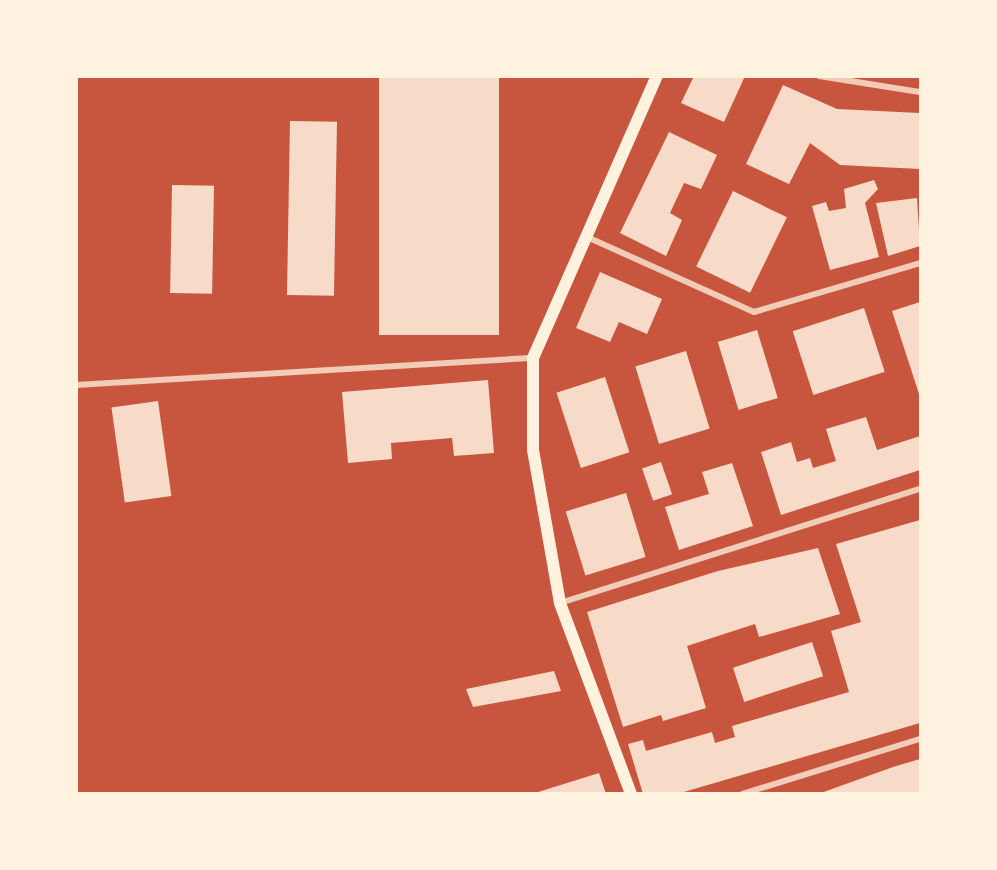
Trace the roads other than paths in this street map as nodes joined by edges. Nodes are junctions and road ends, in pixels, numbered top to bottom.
1 (657, 76) edge
2 (819, 76) edge
3 (921, 92) edge
4 (587, 237) junction
5 (921, 263) edge
6 (533, 358) junction
7 (76, 385) edge
8 (921, 489) edge
9 (560, 603) junction
10 (921, 739) edge
11 (631, 794) edge
12 (742, 794) edge

1 - 4 main road
2 - 3 street
4 - 5 street
4 - 6 main road
6 - 7 street
6 - 9 main road
8 - 9 street
9 - 11 main road
10 - 12 street

